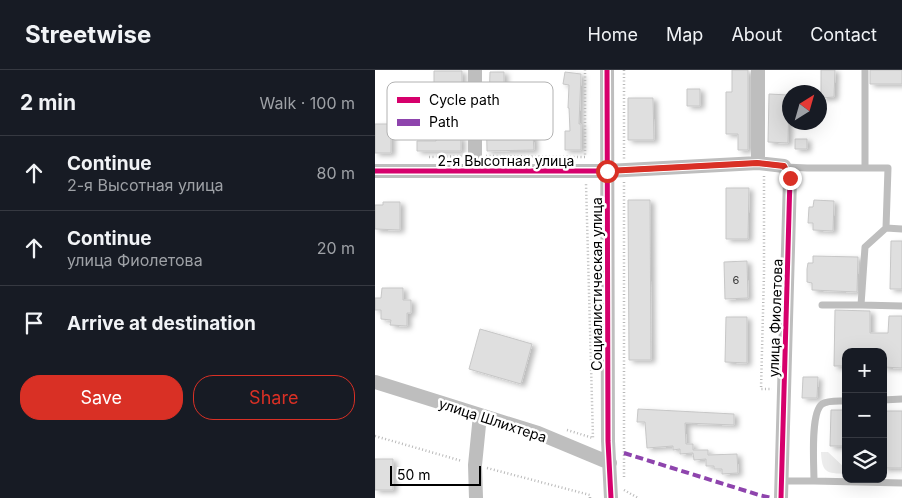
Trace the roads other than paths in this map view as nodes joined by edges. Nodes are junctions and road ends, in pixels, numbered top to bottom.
1 (607, 70) edge
2 (758, 70) edge
3 (865, 70) edge
4 (475, 140) edge
5 (761, 164) junction
6 (784, 166) junction
7 (865, 168) junction
8 (375, 171) edge
9 (475, 171) junction
10 (607, 171) junction
11 (886, 228) junction
12 (902, 229) edge
13 (821, 305) dead end
14 (861, 305) junction
15 (902, 306) edge
16 (375, 382) edge
17 (902, 399) edge
18 (887, 400) edge
19 (842, 401) edge
20 (480, 415) junction
21 (610, 463) junction
22 (782, 481) junction
23 (814, 481) junction
24 (902, 483) edge
25 (476, 498) edge
26 (611, 498) edge
27 (781, 498) edge

1 - 10 street, Социалистическая улица
2 - 5 street
3 - 7 lane
4 - 9 street
5 - 6 street
5 - 10 street, 2-я Высотная улица
6 - 7 lane
6 - 22 street, улица Фиолетова
7 - 11 lane
8 - 9 street, 2-я Высотная улица
9 - 10 street, 2-я Высотная улица
10 - 21 street, Социалистическая улица
11 - 12 lane
11 - 14 lane
13 - 14 lane
14 - 15 lane
16 - 20 street, улица Шлихтера
17 - 18 lane
19 - 23 lane
20 - 21 street, улица Шлихтера
20 - 25 street
21 - 26 street, Социалистическая улица
22 - 23 lane
22 - 27 street, улица Фиолетова
23 - 24 lane

